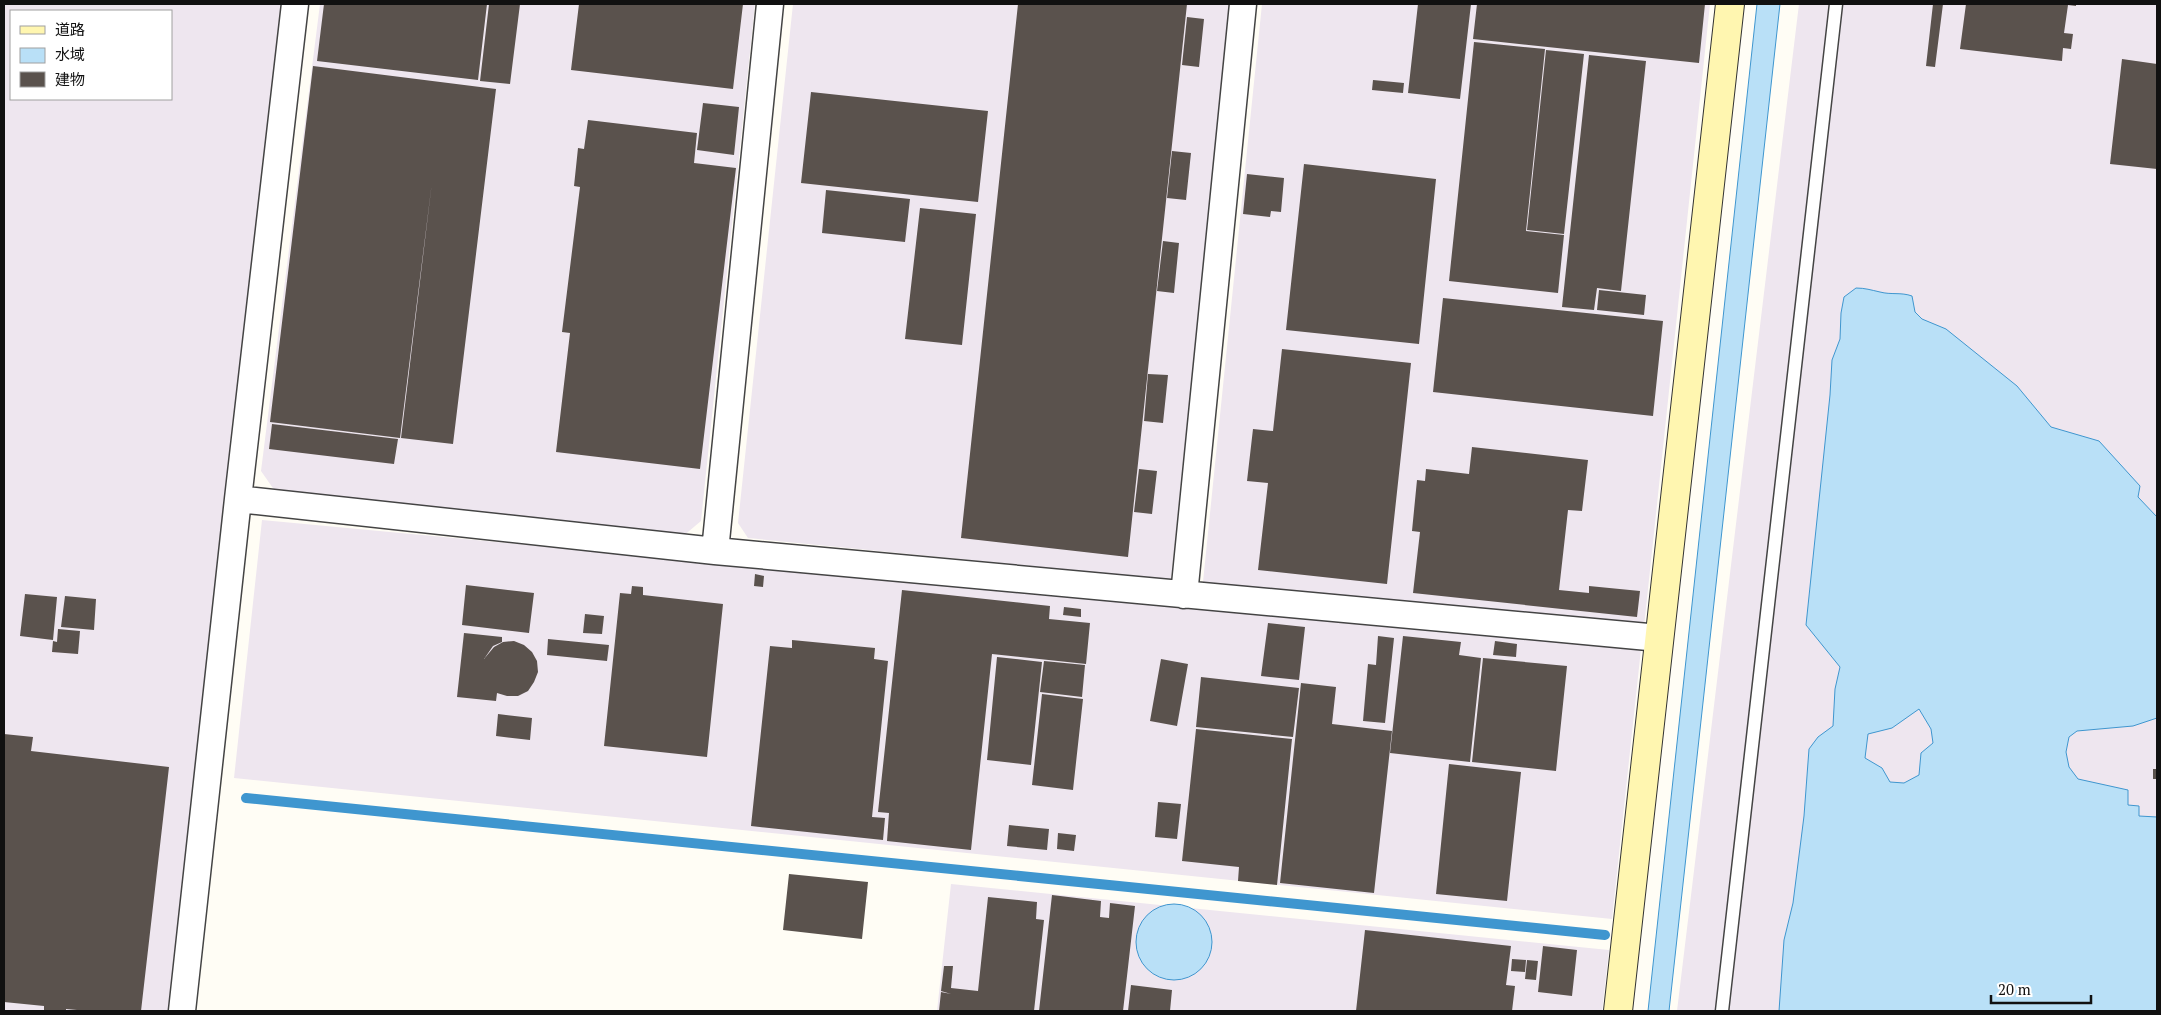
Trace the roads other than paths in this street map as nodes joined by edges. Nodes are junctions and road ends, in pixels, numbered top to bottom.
1 (295, 4) edge
2 (770, 4) edge
3 (1243, 4) edge
4 (1730, 4) edge
5 (1836, 4) edge
6 (238, 499) junction
7 (715, 551) junction
8 (1184, 595) junction
9 (1659, 638) junction
10 (182, 1011) edge
11 (1618, 1011) edge
12 (1722, 1011) edge

1 - 6 street
2 - 7 street
3 - 8 street
4 - 9 street
5 - 12 lane
6 - 7 street
6 - 10 street
7 - 8 street
8 - 9 street
9 - 11 street

